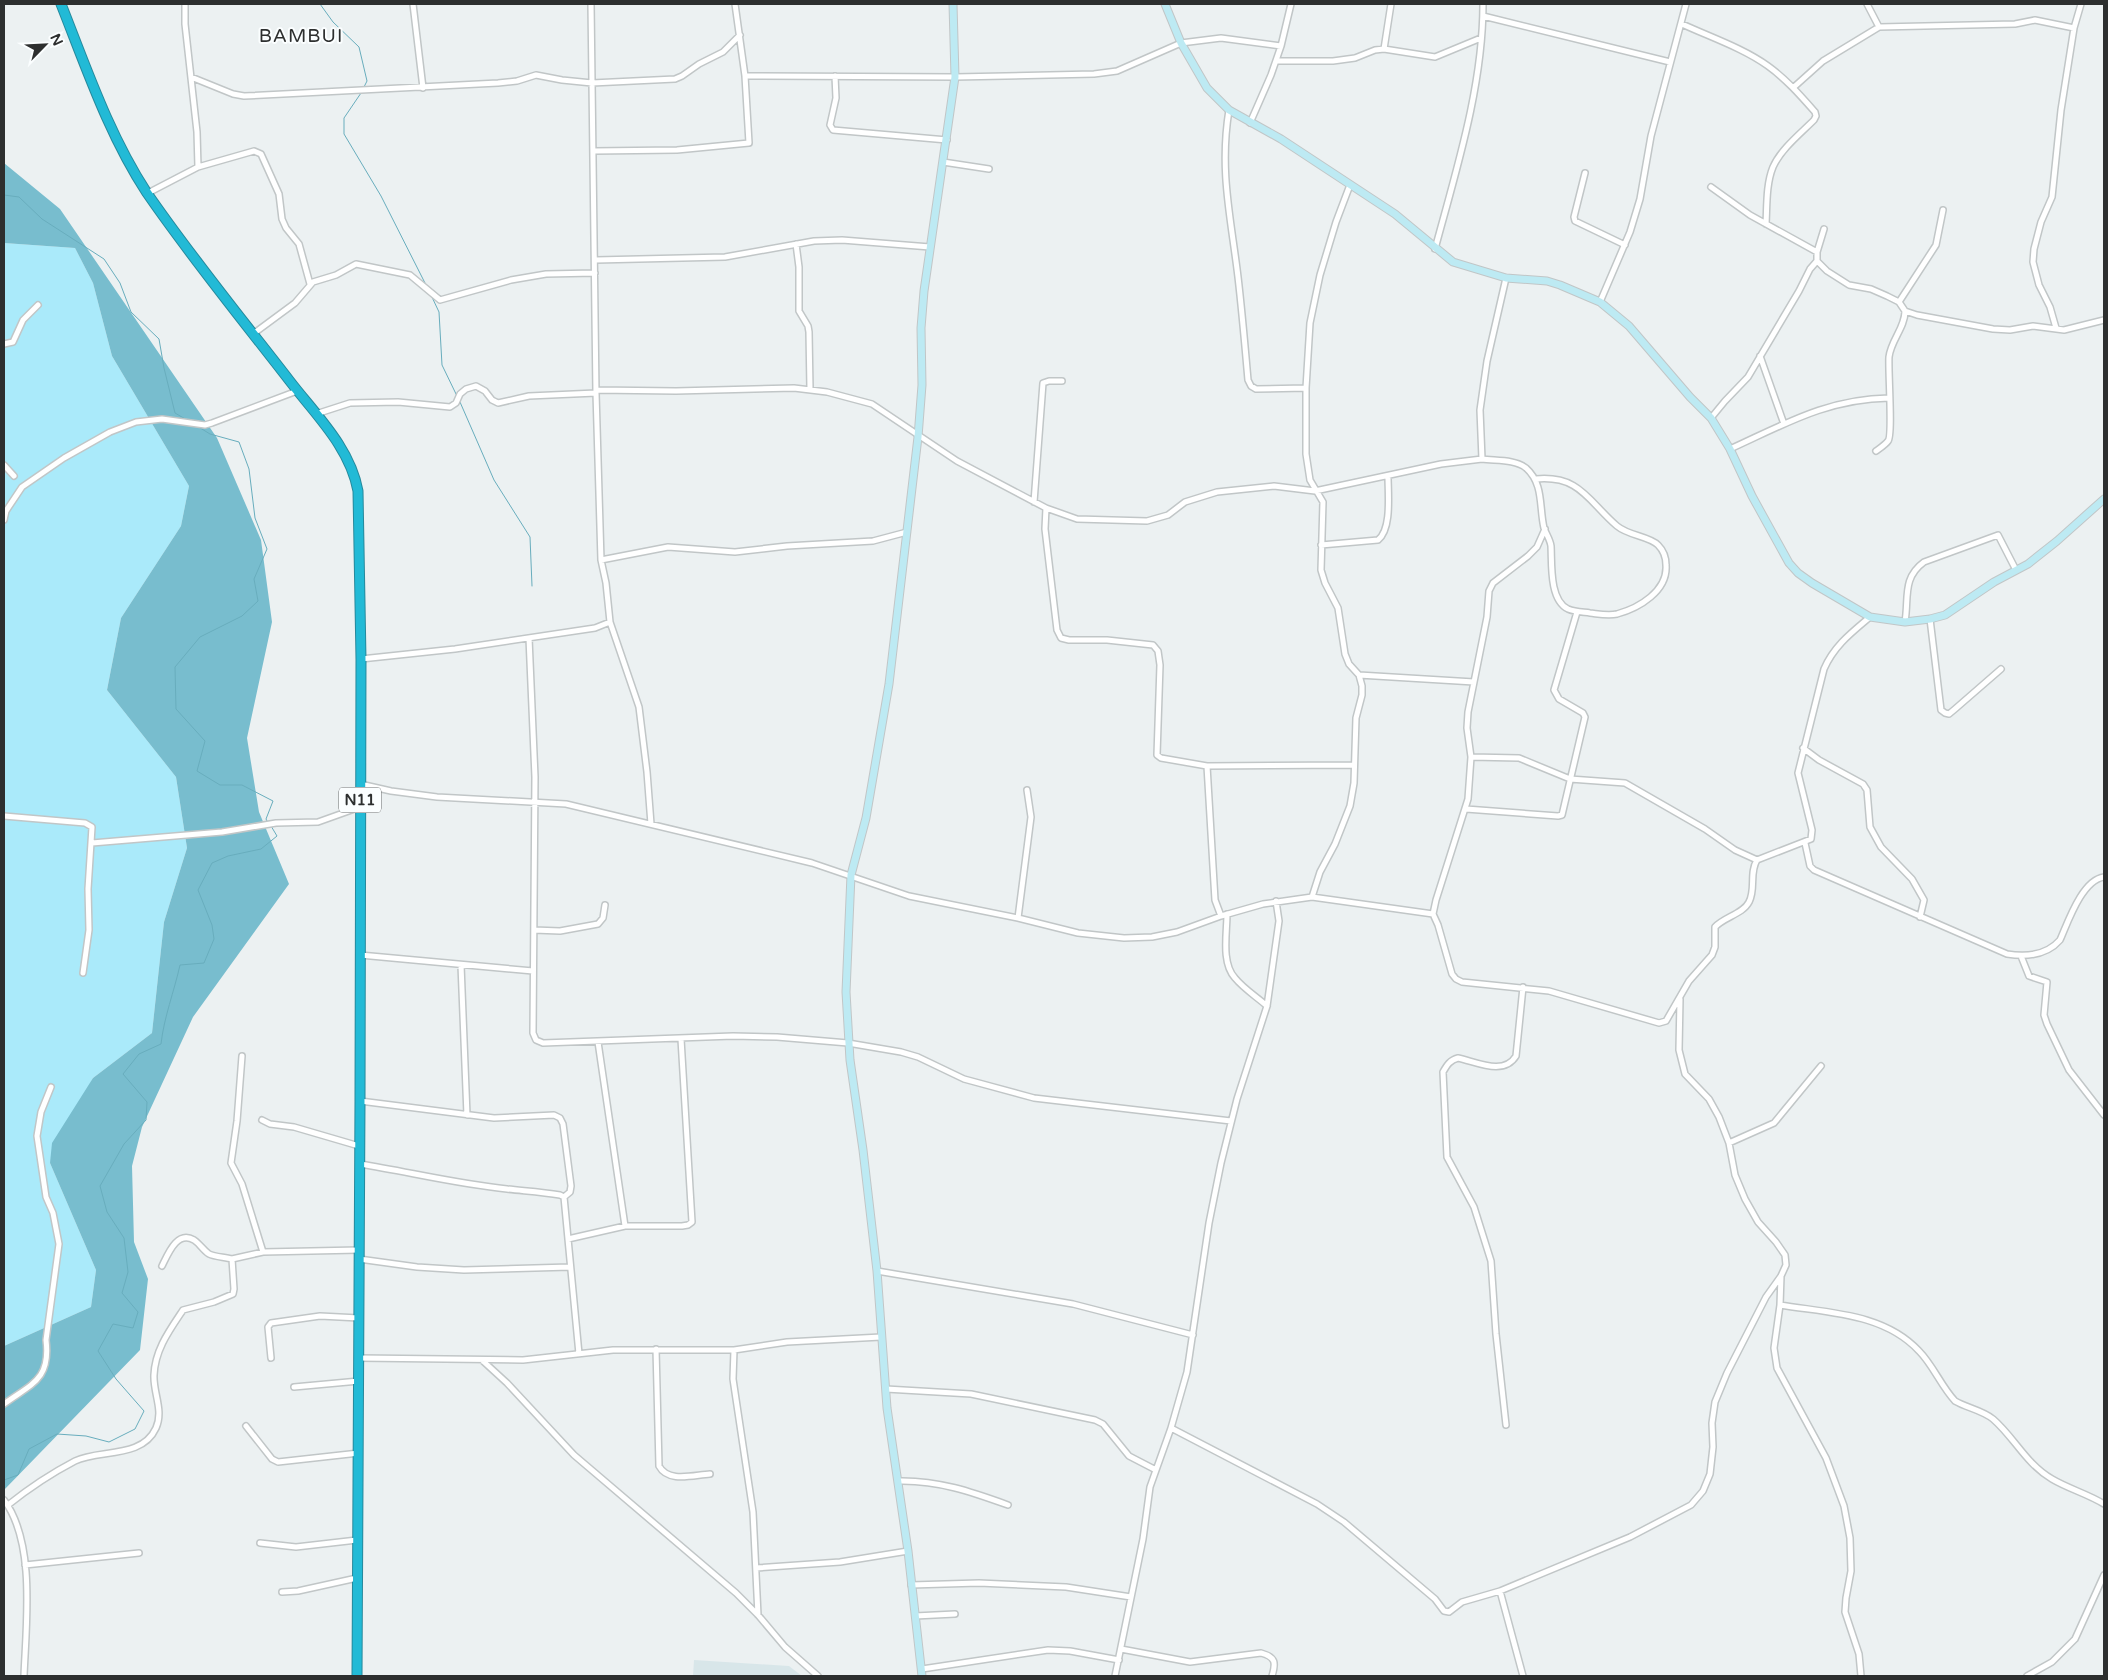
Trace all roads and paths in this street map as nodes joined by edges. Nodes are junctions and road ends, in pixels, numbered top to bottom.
1 (61, 4) edge
2 (185, 4) edge
3 (413, 4) edge
4 (591, 4) edge
5 (735, 4) edge
6 (953, 4) edge
7 (1165, 4) edge
8 (1291, 4) edge
9 (1391, 4) edge
10 (1482, 4) edge
11 (1686, 4) edge
12 (1867, 4) edge
13 (2081, 4) edge
14 (1483, 16) junction
15 (1682, 24) junction
16 (1879, 27) junction
17 (2074, 28) junction
18 (740, 35) junction
19 (1481, 38) junction
20 (1181, 43) junction
21 (1281, 46) junction
22 (1384, 49) junction
23 (1276, 61) junction
24 (1670, 62) junction
25 (745, 76) junction
26 (835, 76) junction
27 (191, 77) junction
28 (955, 77) junction
29 (592, 82) junction
30 (1794, 87) junction
31 (423, 88) junction
32 (1229, 110) junction
33 (1250, 123) junction
34 (947, 140) junction
35 (594, 151) junction
36 (943, 162) junction
37 (198, 167) junction
38 (989, 169) dead end
39 (1585, 172) dead end
40 (1350, 185) junction
41 (1711, 188) dead end
42 (148, 194) junction
43 (1943, 210) dead end
44 (1766, 224) junction
45 (1824, 229) dead end
46 (796, 244) junction
47 (1625, 244) junction
48 (930, 247) junction
49 (1435, 249) junction
50 (1816, 252) junction
51 (596, 260) junction
52 (1817, 261) junction
53 (594, 273) junction
54 (1506, 278) junction
55 (310, 284) junction
56 (1600, 302) junction
57 (1899, 302) junction
58 (38, 305) dead end
59 (1905, 311) junction
60 (2104, 320) edge
61 (2056, 328) junction
62 (253, 334) junction
63 (4, 344) edge
64 (1760, 356) junction
65 (1062, 381) dead end
66 (1306, 388) junction
67 (810, 389) junction
68 (297, 391) junction
69 (596, 392) junction
70 (1889, 398) junction
71 (315, 414) junction
72 (1711, 418) junction
73 (1784, 424) junction
74 (918, 436) junction
75 (1730, 448) junction
76 (1876, 451) dead end
77 (1482, 459) junction
78 (4, 465) edge
79 (14, 476) dead end
80 (1388, 476) junction
81 (1536, 479) junction
82 (1315, 492) junction
83 (2104, 498) edge
84 (1034, 502) junction
85 (1046, 508) junction
86 (4, 520) edge
87 (1545, 529) junction
88 (907, 532) junction
89 (1321, 545) junction
90 (601, 560) junction
91 (2016, 570) junction
92 (1577, 612) junction
93 (1870, 617) junction
94 (1930, 619) junction
95 (610, 622) junction
96 (1905, 622) junction
97 (529, 638) junction
98 (361, 659) junction
99 (2001, 669) dead end
100 (1359, 675) junction
101 (1474, 682) junction
102 (1803, 748) junction
103 (1471, 757) junction
104 (1354, 765) junction
105 (1207, 766) junction
106 (1570, 778) junction
107 (360, 784) junction
108 (1027, 790) dead end
109 (534, 802) junction
110 (360, 807) junction
111 (1466, 809) junction
112 (4, 816) edge
113 (651, 824) junction
114 (92, 843) junction
115 (1805, 843) junction
116 (1757, 860) junction
117 (851, 875) junction
118 (2104, 877) edge
119 (1312, 897) junction
120 (1276, 901) junction
121 (605, 905) dead end
122 (1227, 914) junction
123 (1433, 914) junction
124 (1221, 916) junction
125 (1920, 917) junction
126 (1018, 918) junction
127 (534, 930) junction
128 (359, 955) junction
129 (2021, 956) junction
130 (461, 965) junction
131 (533, 970) junction
132 (83, 973) dead end
133 (1523, 987) junction
134 (1680, 996) junction
135 (1267, 1006) junction
136 (681, 1039) junction
137 (598, 1042) junction
138 (848, 1043) junction
139 (242, 1056) dead end
140 (1821, 1066) dead end
141 (51, 1087) dead end
142 (360, 1101) junction
143 (467, 1115) junction
144 (2104, 1115) edge
145 (262, 1120) dead end
146 (1231, 1121) junction
147 (1729, 1143) junction
148 (359, 1146) junction
149 (360, 1164) junction
150 (564, 1197) junction
151 (625, 1226) junction
152 (568, 1239) junction
153 (263, 1252) junction
154 (359, 1255) junction
155 (232, 1258) junction
156 (162, 1266) dead end
157 (570, 1268) junction
158 (877, 1271) junction
159 (1781, 1276) junction
160 (1780, 1305) junction
161 (359, 1318) junction
162 (1193, 1335) junction
163 (881, 1337) junction
164 (656, 1349) junction
165 (734, 1350) junction
166 (579, 1354) junction
167 (270, 1358) dead end
168 (359, 1358) junction
169 (483, 1361) junction
170 (359, 1381) junction
171 (294, 1387) dead end
172 (886, 1389) junction
173 (4, 1404) edge
174 (1506, 1425) dead end
175 (246, 1426) dead end
176 (1171, 1428) junction
177 (359, 1453) junction
178 (1156, 1470) junction
179 (710, 1474) dead end
180 (898, 1482) junction
181 (4, 1500) edge
182 (2104, 1504) edge
183 (8, 1505) junction
184 (1008, 1505) dead end
185 (357, 1540) junction
186 (260, 1543) dead end
187 (908, 1552) junction
188 (139, 1553) dead end
189 (25, 1565) junction
190 (756, 1568) junction
191 (2104, 1575) edge
192 (357, 1578) junction
193 (911, 1585) junction
194 (1500, 1591) junction
195 (282, 1592) dead end
196 (1130, 1597) junction
197 (955, 1614) dead end
198 (758, 1615) junction
199 (915, 1616) junction
200 (1121, 1649) junction
201 (1119, 1660) junction
202 (922, 1673) edge
203 (24, 1676) edge
204 (357, 1676) edge
205 (818, 1676) edge
206 (1114, 1676) edge
207 (1272, 1676) edge
208 (1523, 1676) edge
209 (1861, 1676) edge
210 (2027, 1676) edge

1 - 42 highway, N11
2 - 27 street
3 - 31 street
4 - 29 street
5 - 18 street
6 - 28 street
7 - 20 street
8 - 21 street
9 - 22 street
10 - 14 street
11 - 15 street
12 - 16 street
13 - 17 street
14 - 19 street
14 - 24 street
15 - 24 street
15 - 30 street
16 - 17 street
16 - 30 street
17 - 61 street
18 - 25 street
18 - 29 street
19 - 22 street
19 - 49 street
20 - 21 street
20 - 28 street
20 - 32 street
21 - 23 street
22 - 23 street
23 - 33 street
24 - 47 street
25 - 26 street
25 - 35 street
26 - 28 street
26 - 34 street
27 - 31 street
27 - 37 street
28 - 34 street
29 - 31 street
29 - 35 street
30 - 44 street
32 - 33 street
32 - 66 street
33 - 40 street
34 - 36 street
35 - 51 street
36 - 38 street
36 - 48 street
37 - 42 street
37 - 55 street
39 - 47 street
40 - 49 street
40 - 66 street
41 - 44 street
42 - 62 highway, N11
43 - 57 street
44 - 50 street
45 - 50 street
46 - 48 street
46 - 51 street
46 - 67 street
47 - 56 street
48 - 74 street
49 - 54 street
50 - 52 street
51 - 53 street
52 - 57 street
52 - 64 street
53 - 55 street
53 - 69 street
54 - 56 street
54 - 77 street
55 - 62 street
56 - 72 street
57 - 59 street
58 - 63 street
59 - 61 street
59 - 70 street
60 - 61 street
62 - 68 highway, N11
64 - 72 street
64 - 73 street
65 - 84 street
66 - 82 street
67 - 69 street
67 - 74 street
68 - 71 highway, N11
68 - 86 street
69 - 71 street
69 - 90 street
70 - 73 street
70 - 76 street
71 - 98 highway, N11
72 - 75 street
73 - 75 street
74 - 84 street
74 - 88 street
75 - 93 street
77 - 80 street
77 - 81 street
78 - 79 street
80 - 82 street
80 - 89 street
81 - 87 street
81 - 92 street
82 - 85 street
82 - 89 street
83 - 91 street
84 - 85 street
85 - 105 street
87 - 92 street
87 - 101 street
88 - 90 street
88 - 117 street
89 - 100 street
90 - 95 street
91 - 94 street
91 - 96 street
92 - 106 street
93 - 96 street
93 - 102 street
94 - 96 street
94 - 99 street
95 - 97 street
95 - 113 street
97 - 98 street
97 - 109 street
98 - 107 highway, N11
100 - 101 street
100 - 104 street
101 - 103 street
102 - 115 street
102 - 125 street
103 - 106 street
103 - 111 street
104 - 105 street
104 - 119 street
105 - 124 street
106 - 111 street
106 - 116 street
107 - 109 street
107 - 110 highway, N11
108 - 126 street
109 - 113 street
109 - 127 street
110 - 114 street
110 - 128 highway, N11
111 - 123 street
112 - 114 street
113 - 117 street
114 - 132 street
115 - 116 street
115 - 125 street
116 - 134 street
117 - 126 street
117 - 138 street
118 - 129 street
119 - 120 street
119 - 123 street
120 - 122 street
120 - 135 street
121 - 127 street
122 - 124 street
122 - 135 street
123 - 133 street
124 - 126 street
125 - 129 street
127 - 131 street
128 - 130 street
128 - 142 highway, N11
129 - 144 street
130 - 131 street
130 - 143 street
131 - 137 street
133 - 134 street
133 - 174 street
134 - 147 street
135 - 146 street
136 - 137 street
136 - 138 street
136 - 151 street
137 - 151 street
138 - 146 street
138 - 158 street
139 - 153 street
140 - 147 street
141 - 173 street
142 - 143 street
142 - 148 highway, N11
143 - 150 street
145 - 148 street
146 - 162 street
147 - 159 street
148 - 149 highway, N11
149 - 150 street
149 - 154 highway, N11
150 - 152 street
151 - 152 street
152 - 157 street
153 - 154 street
153 - 155 street
154 - 157 street
154 - 161 highway, N11
155 - 156 street
155 - 183 street
157 - 166 street
158 - 162 street
158 - 163 street
159 - 160 street
159 - 194 street
160 - 182 street
160 - 209 street
161 - 167 street
161 - 168 highway, N11
162 - 176 street
163 - 165 street
163 - 172 street
164 - 165 street
164 - 166 street
164 - 179 street
165 - 190 street
166 - 169 street
168 - 169 street
168 - 170 highway, N11
169 - 198 street
170 - 171 street
170 - 177 highway, N11
172 - 178 street
172 - 180 street
175 - 177 street
176 - 178 street
176 - 194 street
177 - 185 highway, N11
178 - 196 street
180 - 184 street
180 - 187 street
181 - 183 street
183 - 189 street
185 - 186 street
185 - 192 highway, N11
187 - 190 street
187 - 193 street
188 - 189 street
189 - 203 street
190 - 198 street
191 - 210 street
192 - 195 street
192 - 204 highway, N11
193 - 196 street
193 - 199 street
194 - 208 street
196 - 200 street
197 - 199 street
198 - 205 street
199 - 202 street
200 - 201 street
200 - 207 street
201 - 202 street
201 - 206 street

